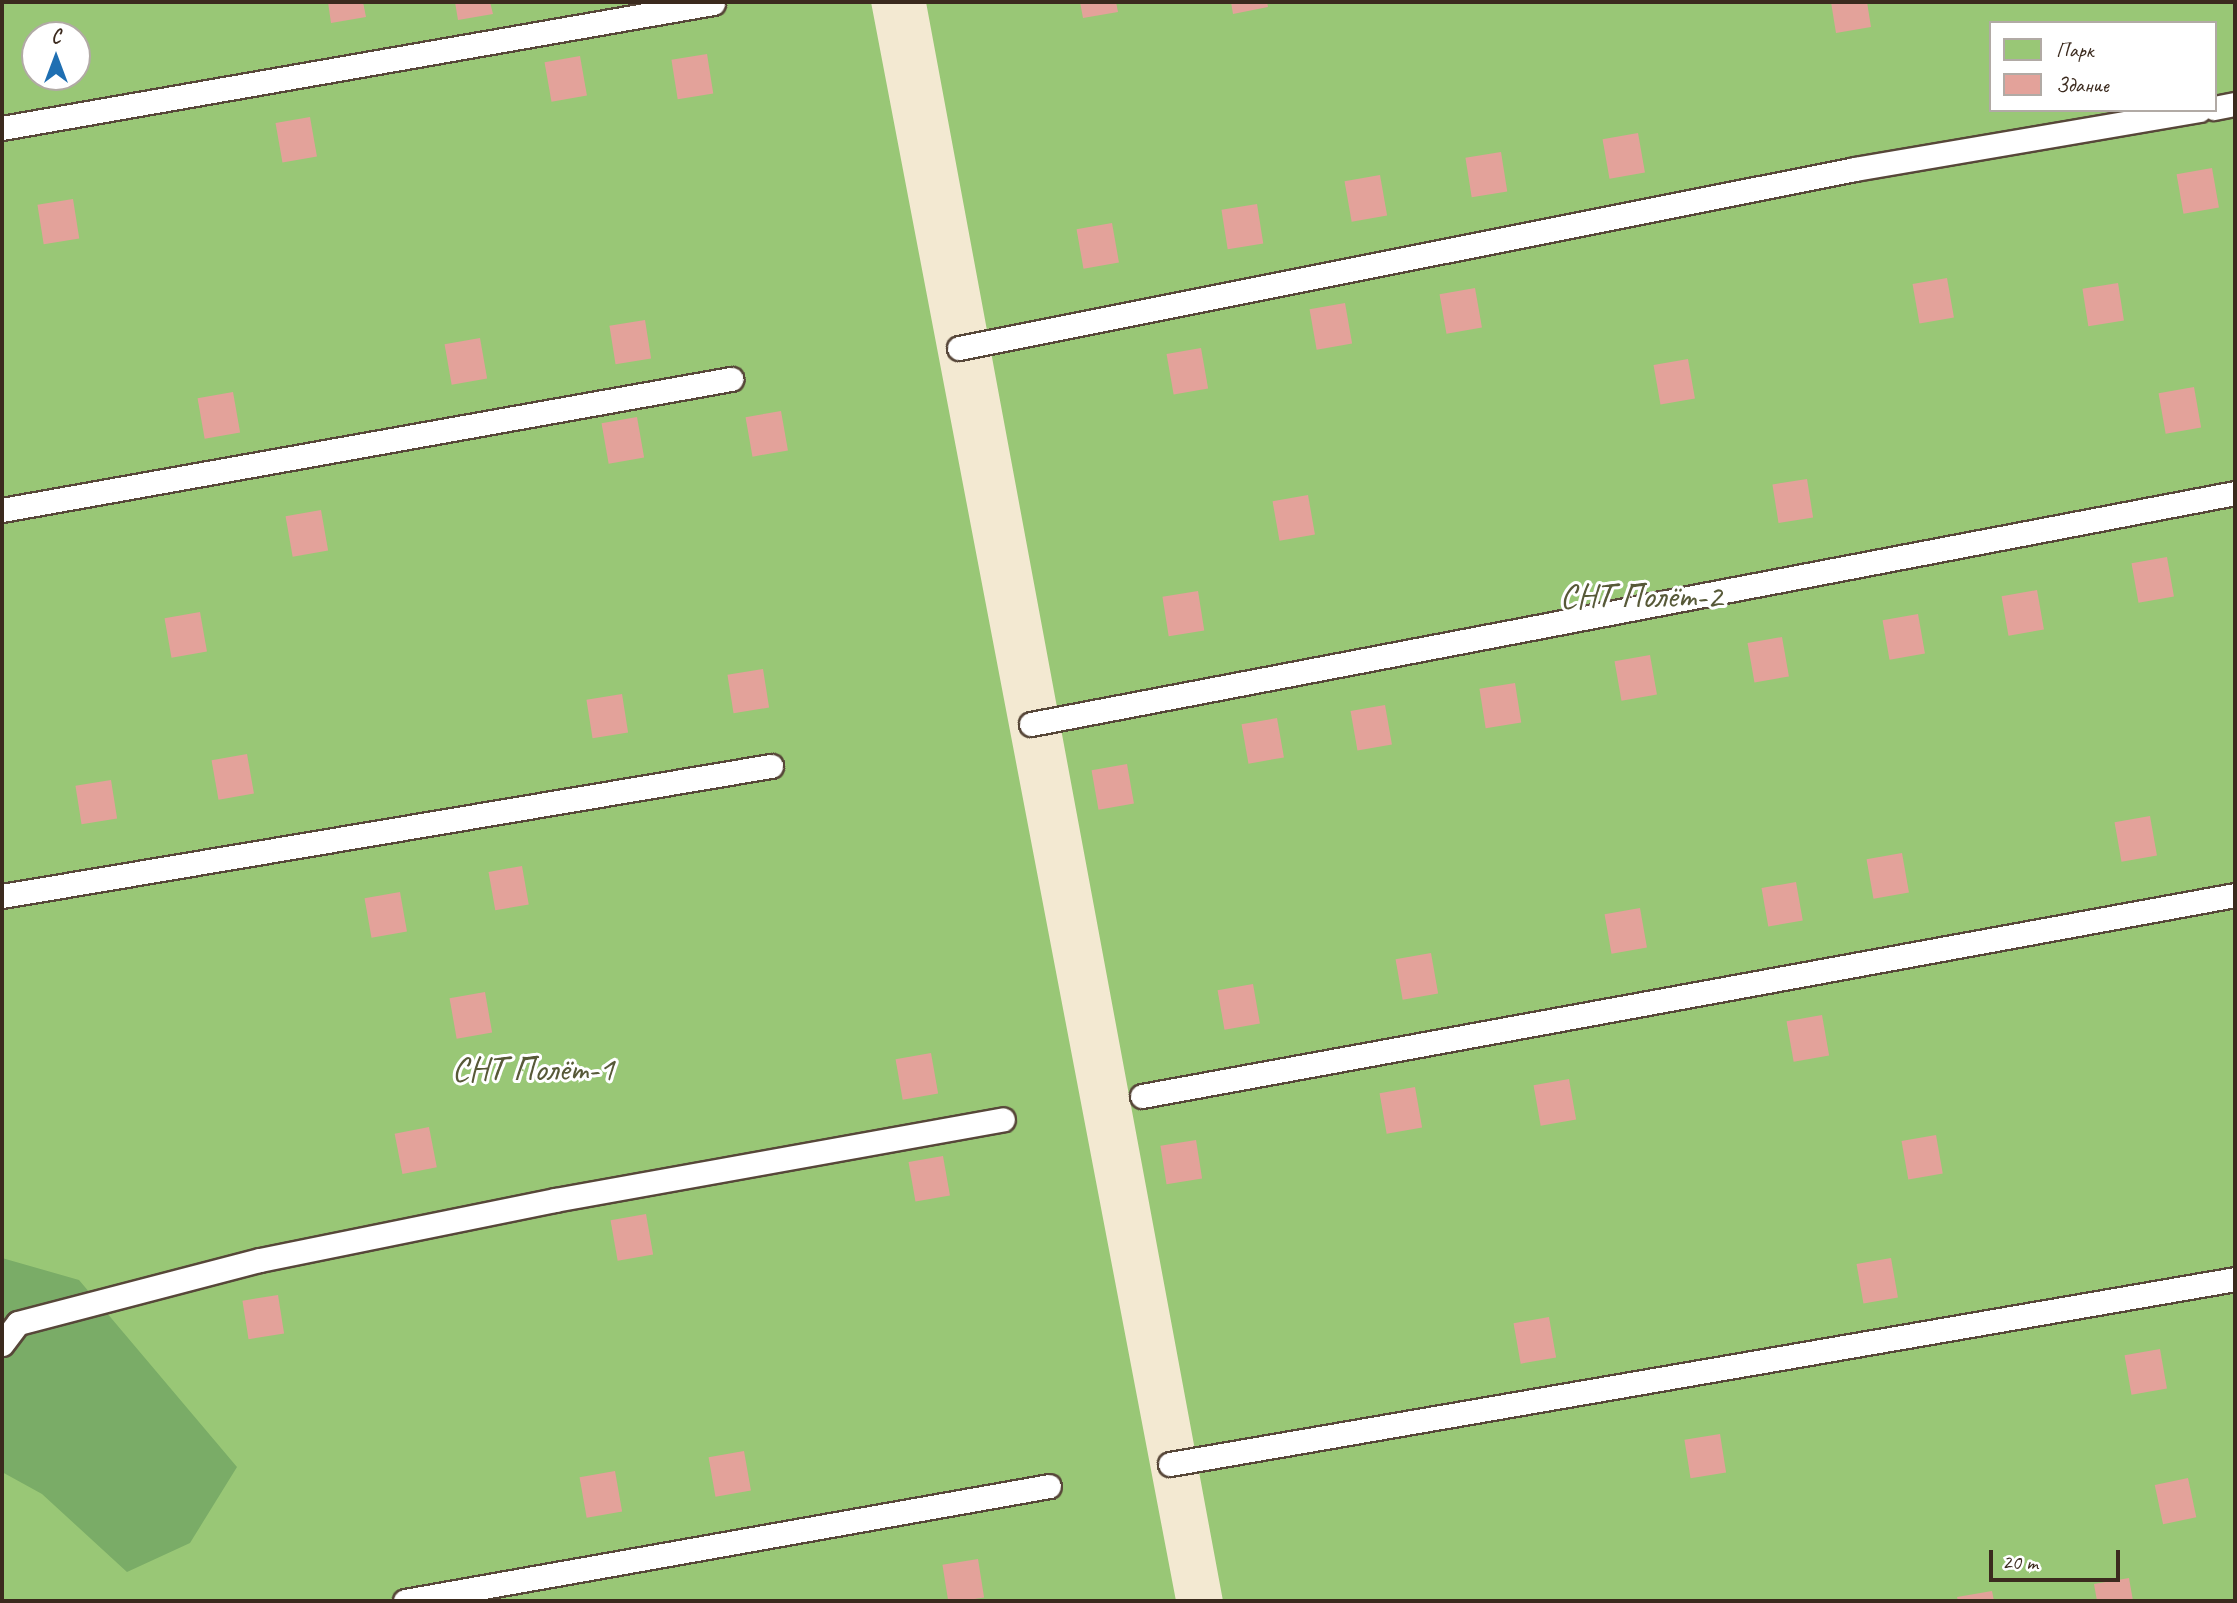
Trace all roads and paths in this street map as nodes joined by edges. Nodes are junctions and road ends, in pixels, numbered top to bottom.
1 (713, 3) edge
2 (2235, 104) edge
3 (2216, 108) edge
4 (2187, 112) edge
5 (2, 128) edge
6 (959, 348) dead end
7 (731, 379) dead end
8 (2235, 494) edge
9 (2, 510) edge
10 (1031, 724) dead end
11 (771, 766) dead end
12 (2235, 895) edge
13 (2, 896) edge
14 (1142, 1096) dead end
15 (1003, 1119) dead end
16 (2235, 1279) edge
17 (2, 1344) edge
18 (1170, 1464) dead end
19 (1049, 1486) dead end
20 (405, 1601) edge

1 - 5 lane
2 - 3 lane
4 - 6 lane
7 - 9 lane
8 - 10 lane
11 - 13 lane
12 - 14 lane
15 - 17 lane
16 - 18 lane
19 - 20 lane

